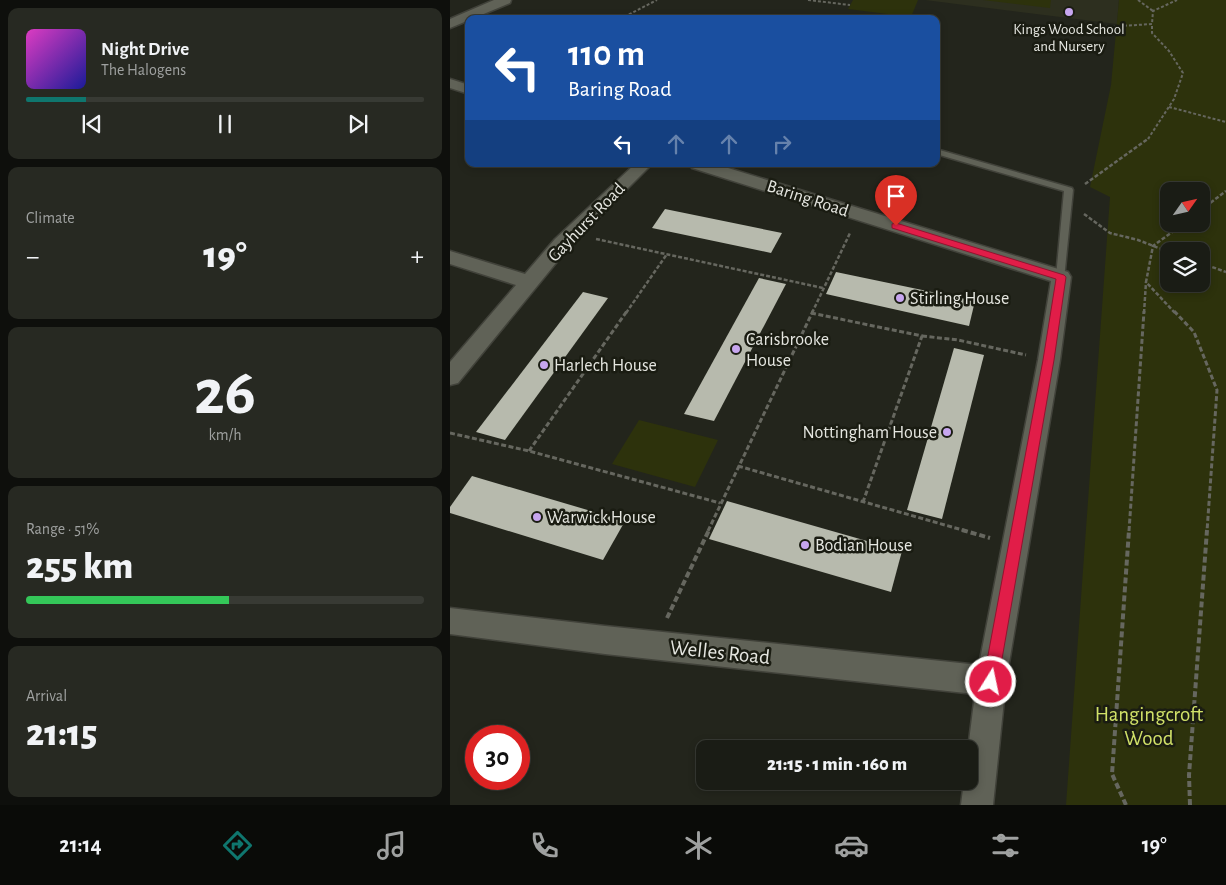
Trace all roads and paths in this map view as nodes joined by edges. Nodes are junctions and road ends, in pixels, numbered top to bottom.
1 (505, 0) edge
2 (657, 0) edge
3 (808, 0) edge
4 (1138, 0) edge
5 (1177, 0) edge
6 (850, 5) dead end
7 (1152, 12) junction
8 (471, 15) edge
9 (628, 15) edge
10 (465, 17) edge
11 (450, 24) edge
12 (1152, 24) junction
13 (1104, 27) dead end
14 (450, 83) edge
15 (465, 89) edge
16 (1169, 107) junction
17 (1226, 122) edge
18 (940, 152) edge
19 (641, 167) edge
20 (708, 167) edge
21 (1070, 188) junction
22 (1226, 191) edge
23 (1210, 203) edge
24 (1066, 207) junction
25 (859, 214) junction
26 (1172, 232) edge
27 (571, 234) junction
28 (1153, 246) junction
29 (1160, 249) edge
30 (667, 254) junction
31 (450, 257) edge
32 (1210, 266) edge
33 (1226, 272) edge
34 (1061, 277) junction
35 (530, 282) junction
36 (1146, 282) junction
37 (823, 288) junction
38 (811, 313) junction
39 (922, 336) junction
40 (1011, 351) dead end
41 (450, 377) edge
42 (450, 432) edge
43 (529, 450) junction
44 (738, 466) junction
45 (863, 502) junction
46 (720, 503) junction
47 (967, 533) dead end
48 (450, 621) edge
49 (654, 645) junction
50 (991, 682) junction
51 (976, 805) edge
52 (1126, 805) edge
53 (1190, 805) edge

1 - 8 street
2 - 9 path
3 - 6 path
4 - 7 path
5 - 7 path
7 - 12 path
10 - 11 street
12 - 13 path
12 - 16 path
14 - 15 street
16 - 17 path
16 - 21 path
18 - 21 lane
19 - 27 street, Gayhurst Road
20 - 25 street, Baring Road
21 - 24 lane
22 - 23 path
24 - 28 path
24 - 34 lane
25 - 34 street, Baring Road
25 - 37 path
26 - 28 path
27 - 30 path
27 - 35 street, Gayhurst Road
28 - 29 path
28 - 36 path
30 - 37 path
30 - 43 path
31 - 35 street
32 - 33 path
34 - 50 street
35 - 41 street, Gayhurst Road
36 - 52 path
36 - 53 path
37 - 38 path
38 - 39 path
38 - 44 path
39 - 40 path
39 - 45 path
42 - 43 path
43 - 46 path
44 - 45 path
44 - 46 path
45 - 47 path
46 - 49 path
48 - 49 street, Welles Road
49 - 50 street, Welles Road
50 - 51 street

